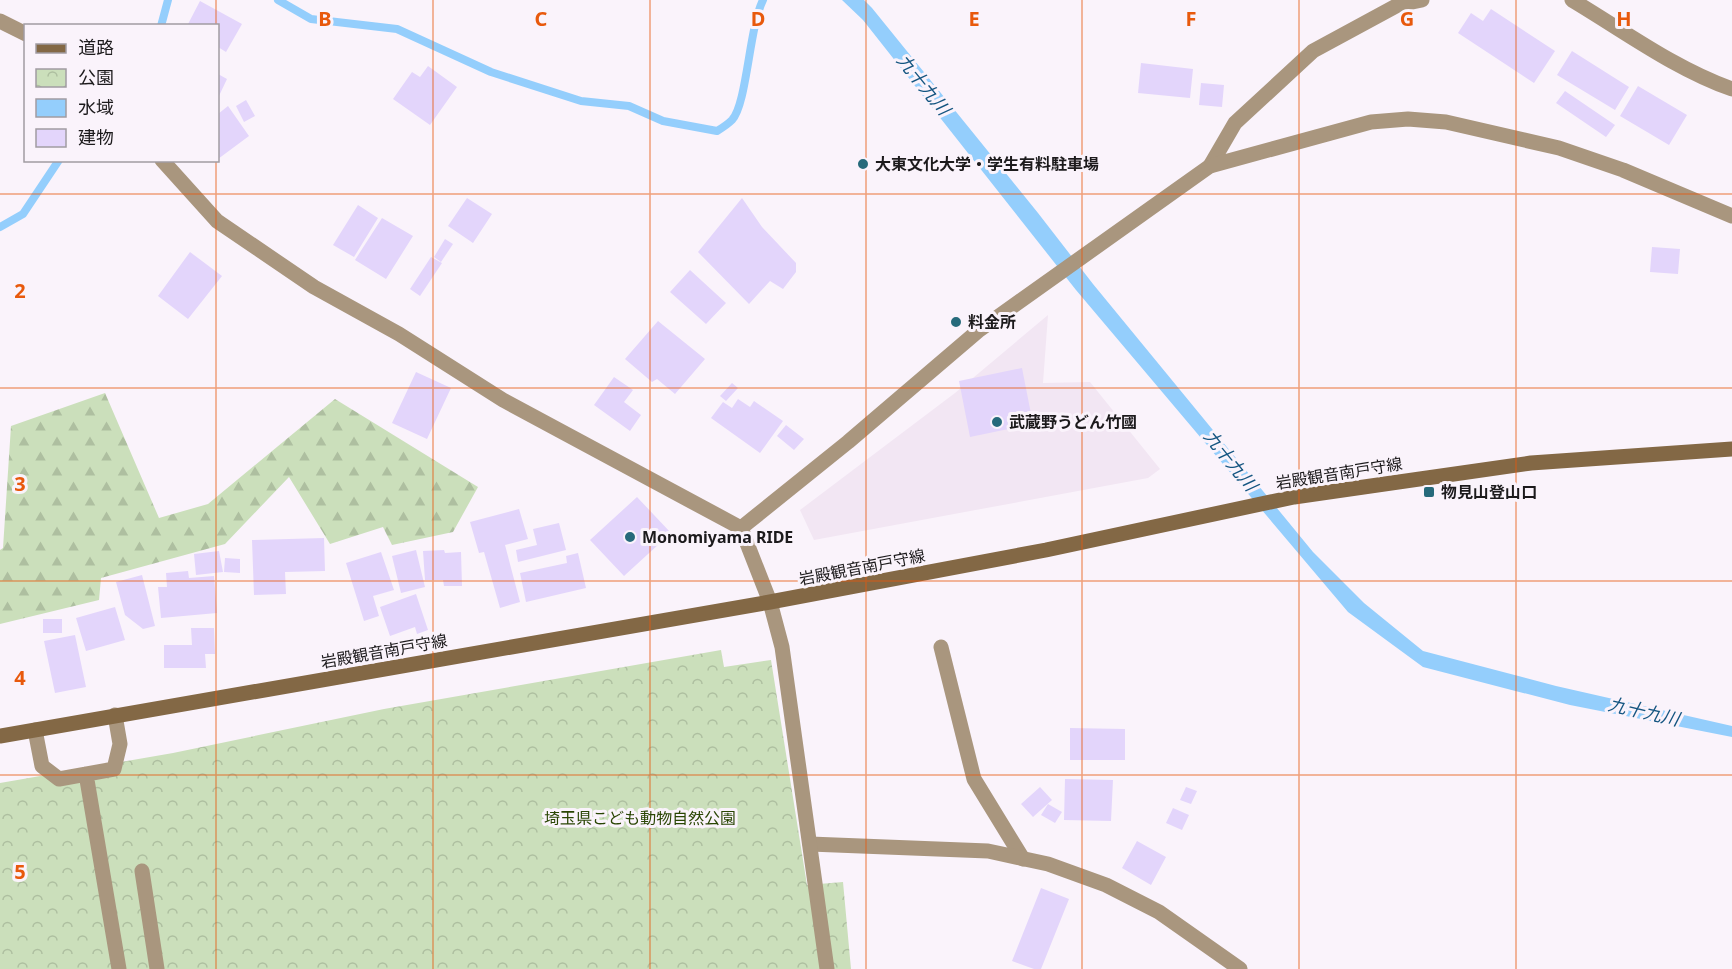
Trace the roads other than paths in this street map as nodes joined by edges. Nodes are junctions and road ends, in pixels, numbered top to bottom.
1 (1422, 0) edge
2 (1572, 0) edge
3 (0, 21) edge
4 (24, 33) edge
5 (1732, 88) edge
6 (164, 162) edge
7 (1210, 166) junction
8 (1732, 216) edge
9 (1732, 449) edge
10 (741, 528) junction
11 (770, 602) junction
12 (941, 647) dead end
13 (115, 715) junction
14 (35, 730) junction
15 (0, 736) edge
16 (86, 774) junction
17 (810, 844) junction
18 (1023, 859) junction
19 (142, 870) dead end
20 (119, 969) edge
21 (157, 969) edge
22 (827, 969) edge
23 (1240, 969) edge

1 - 7 street
2 - 5 street
3 - 4 street
6 - 10 street
7 - 8 street
7 - 10 street
9 - 11 main road, 岩殿観音南戸守線
10 - 11 street
11 - 13 main road, 岩殿観音南戸守線
11 - 17 street
12 - 18 street
13 - 14 main road, 岩殿観音南戸守線
13 - 16 street
14 - 15 main road, 岩殿観音南戸守線
14 - 16 street
16 - 20 street
17 - 18 street
17 - 22 street
18 - 23 street
19 - 21 street

